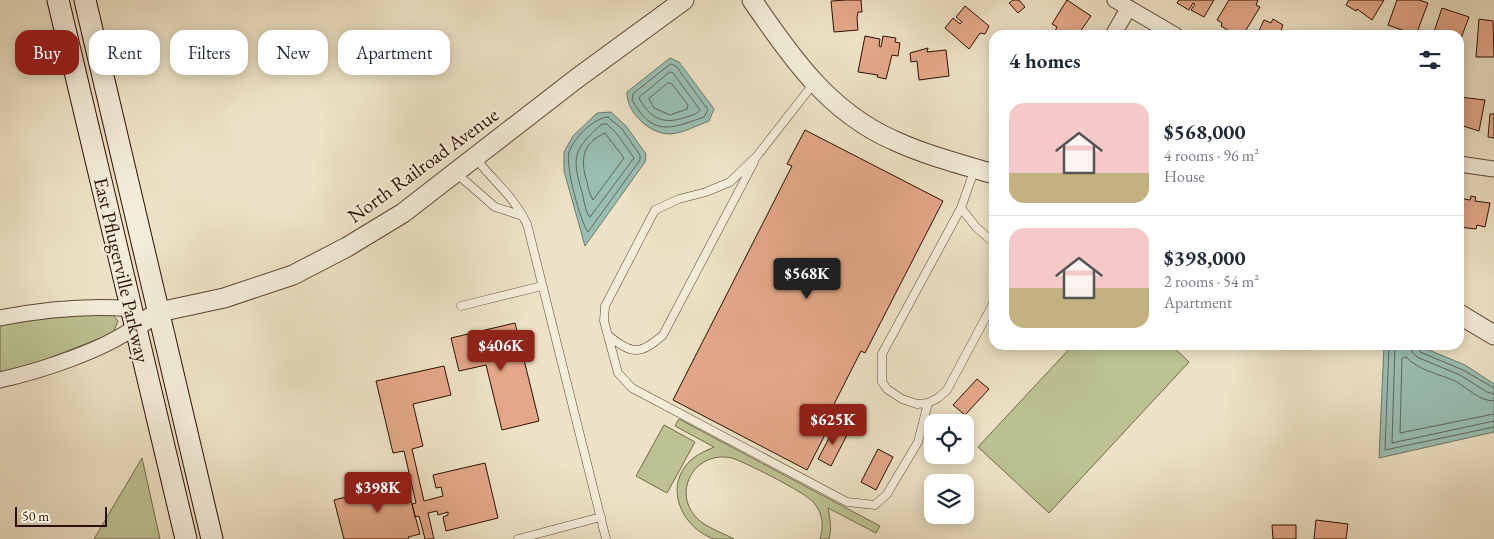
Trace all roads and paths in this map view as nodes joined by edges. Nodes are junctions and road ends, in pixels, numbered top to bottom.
1 (58, 0) edge
2 (85, 0) edge
3 (684, 0) edge
4 (752, 0) edge
5 (1114, 0) edge
6 (1128, 8) junction
7 (1116, 30) edge
8 (1166, 30) edge
9 (814, 83) junction
10 (757, 156) junction
11 (475, 157) junction
12 (1464, 165) edge
13 (975, 168) junction
14 (1494, 169) edge
15 (989, 172) edge
16 (456, 173) junction
17 (961, 208) junction
18 (523, 216) junction
19 (989, 239) edge
20 (542, 286) junction
21 (461, 306) dead end
22 (989, 311) edge
23 (159, 312) junction
24 (1464, 317) edge
25 (0, 318) edge
26 (133, 318) junction
27 (608, 335) junction
28 (1494, 335) edge
29 (0, 380) edge
30 (928, 403) junction
31 (601, 517) junction
32 (186, 539) edge
33 (212, 539) edge
34 (518, 539) edge
35 (606, 539) edge

1 - 26 main road, East Pflugerville Parkway
2 - 23 main road, East Pflugerville Parkway
3 - 11 street, North Railroad Avenue
4 - 9 street
5 - 6 street
6 - 7 street
6 - 8 street
9 - 10 lane
9 - 13 street
10 - 27 lane
10 - 27 lane
11 - 16 street, North Railroad Avenue
11 - 18 lane
12 - 14 street
13 - 15 street
13 - 17 lane
16 - 18 lane
16 - 23 street, North Railroad Avenue
17 - 19 lane
17 - 30 lane
18 - 20 lane
20 - 21 lane
20 - 31 lane
22 - 30 lane
23 - 26 street, North Railroad Avenue
23 - 33 main road, East Pflugerville Parkway
24 - 28 street
25 - 26 street
26 - 29 street
26 - 32 main road, East Pflugerville Parkway
27 - 30 lane
31 - 34 lane
31 - 35 lane

